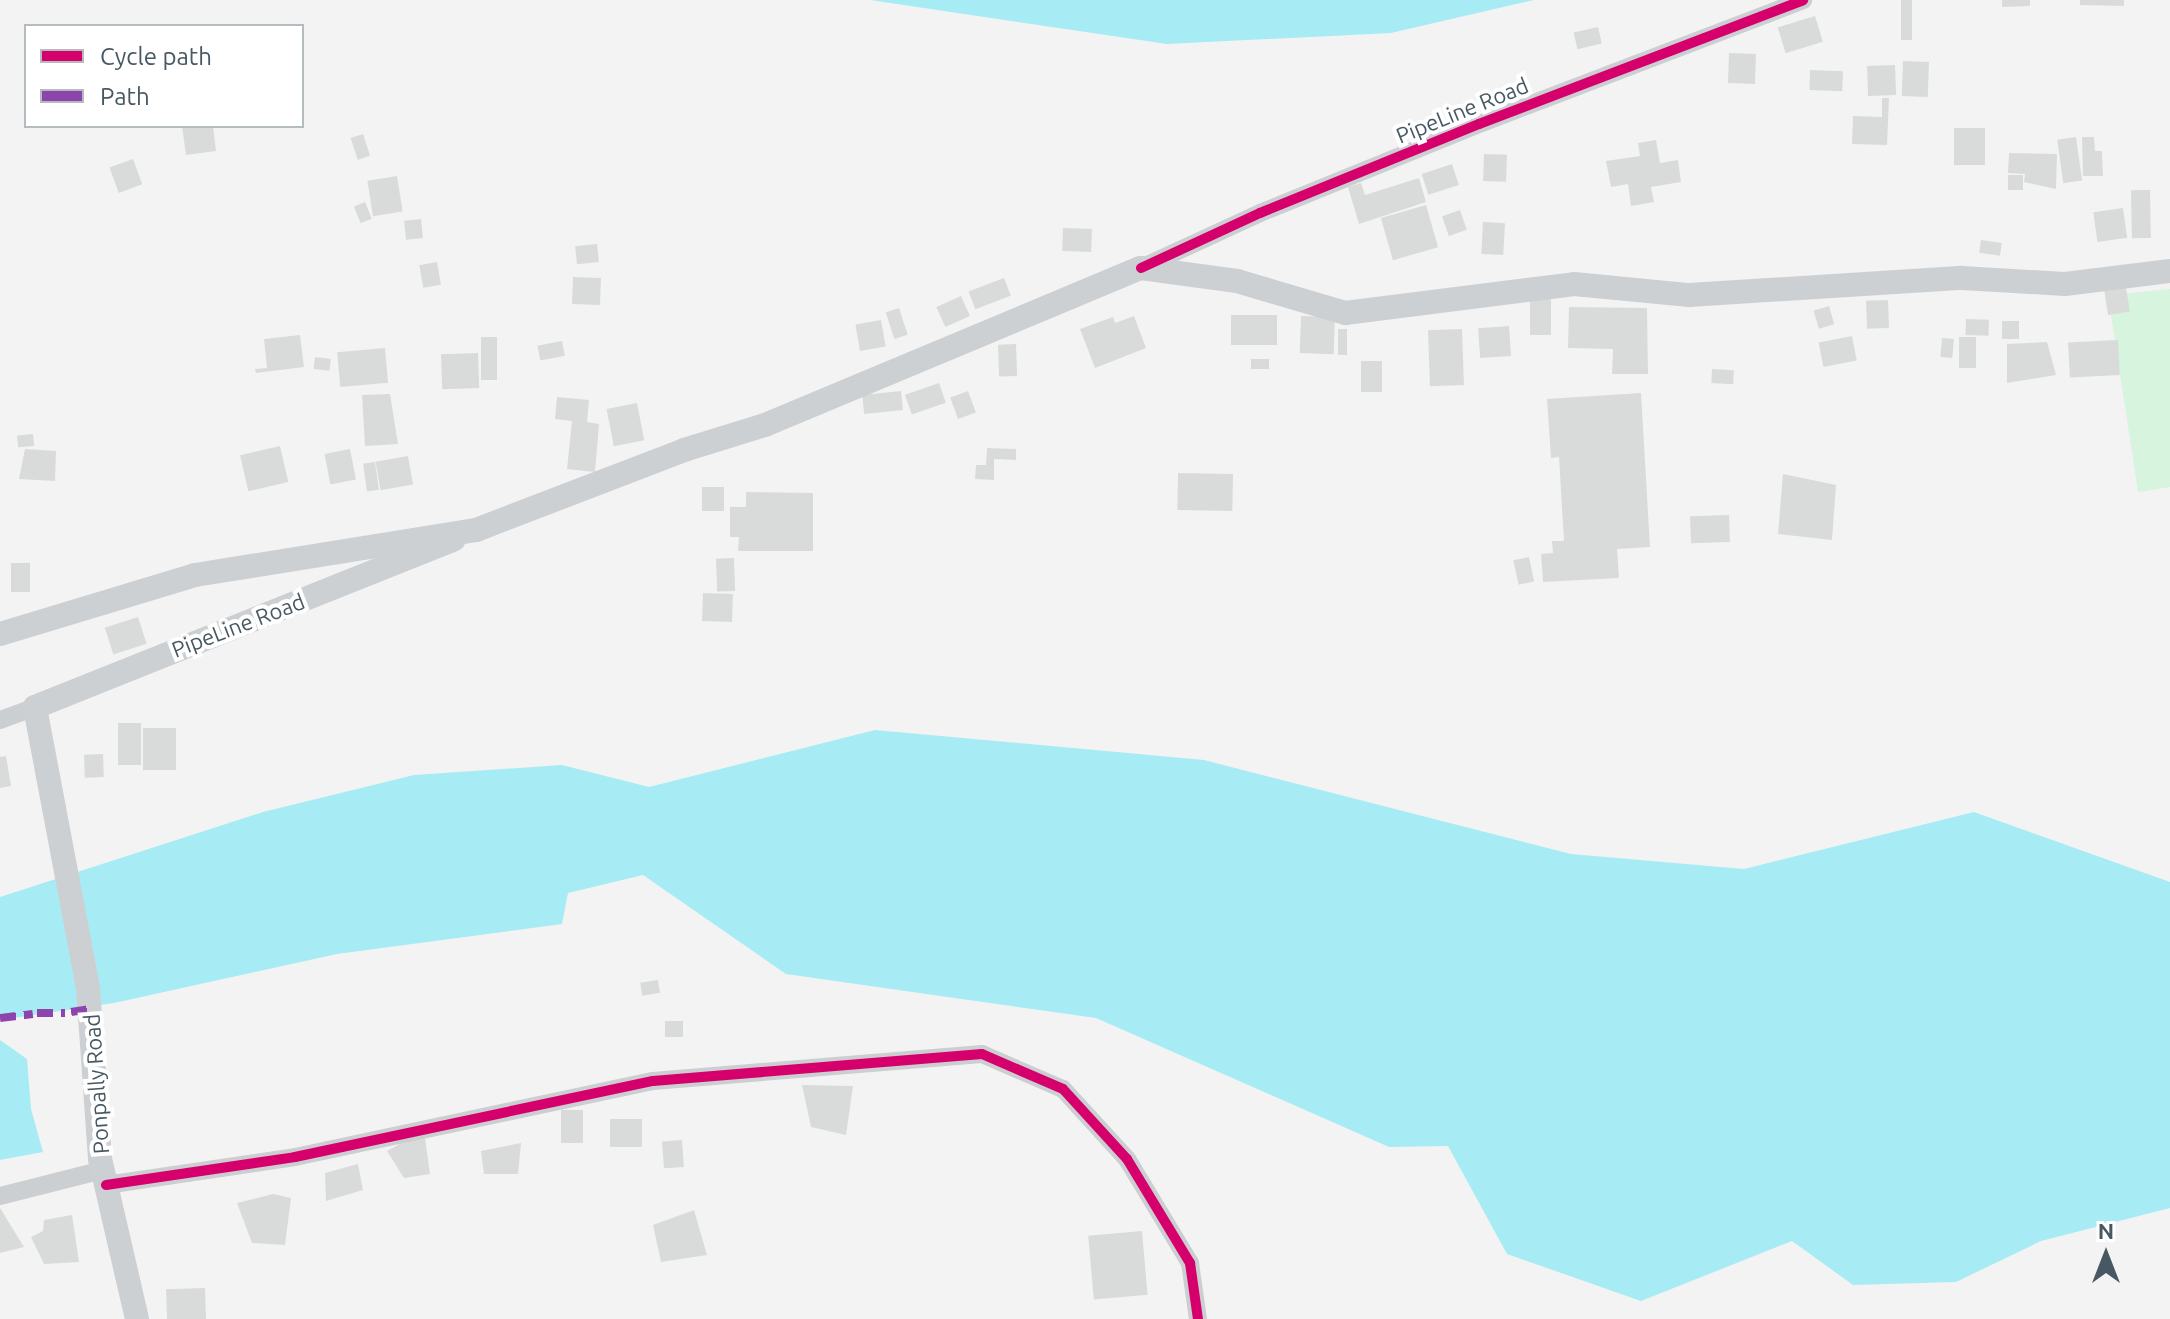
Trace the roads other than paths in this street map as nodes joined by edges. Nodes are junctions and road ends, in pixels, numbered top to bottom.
1 (1803, 0) edge
2 (1141, 268) junction
3 (2170, 271) edge
4 (476, 530) junction
5 (0, 634) edge
6 (35, 707) junction
7 (0, 720) edge
8 (104, 1178) junction
9 (0, 1196) edge
10 (137, 1319) edge
11 (1198, 1319) edge

1 - 2 street, PipeLine Road
2 - 3 main road
2 - 4 main road
4 - 5 main road
4 - 6 main road, PipeLine Road
6 - 7 street, PipeLine Road
6 - 8 main road, Ponpally Road
8 - 9 street
8 - 10 main road, Ponpally Road
8 - 11 street

